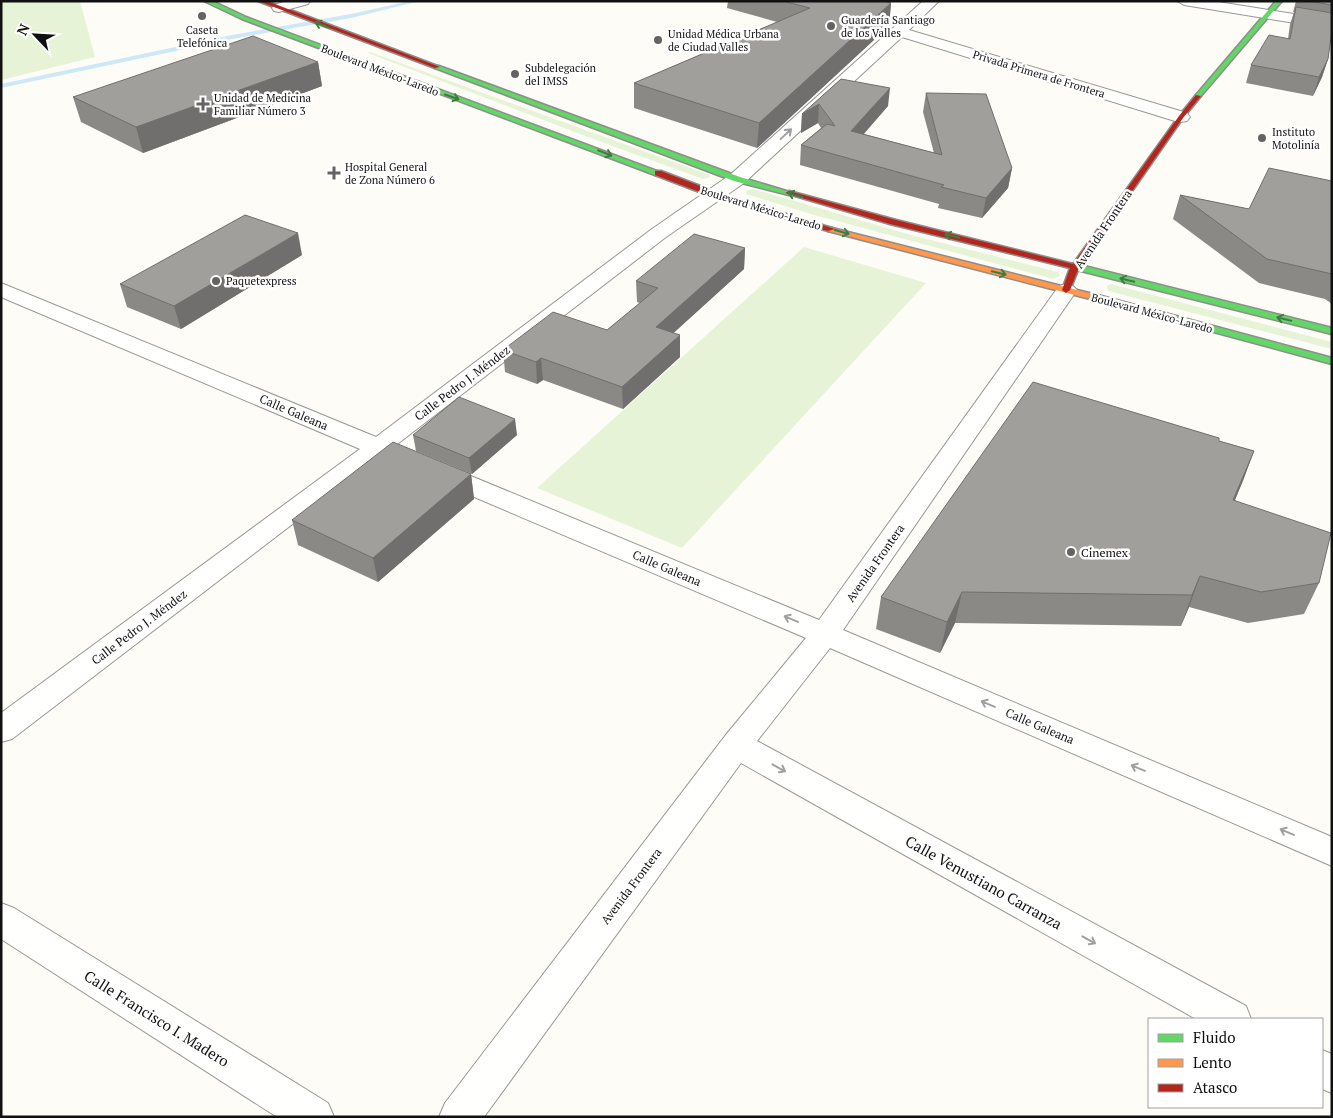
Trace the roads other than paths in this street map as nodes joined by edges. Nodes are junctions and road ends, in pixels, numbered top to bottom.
1 (207, 1) edge
2 (261, 1) edge
3 (303, 1) edge
4 (932, 1) edge
5 (1184, 1) edge
6 (1279, 1) edge
7 (283, 10) junction
8 (1268, 15) junction
9 (1332, 25) edge
10 (898, 31) junction
11 (1180, 117) junction
12 (737, 179) junction
13 (713, 194) junction
14 (1071, 279) junction
15 (1, 288) edge
16 (1332, 331) edge
17 (1332, 361) edge
18 (378, 447) junction
19 (825, 634) junction
20 (1, 730) edge
21 (736, 745) junction
22 (1332, 852) edge
23 (1, 919) edge
24 (1230, 1018) edge
25 (314, 1117) edge
26 (459, 1117) edge

1 -> 13 main road, Boulevard México-Laredo
2 - 7 main road, Boulevard México-Laredo
3 - 7 street
4 - 10 street, Calle Pedro J. Méndez
5 - 8 street
6 - 8 main road, Avenida Frontera
12 -> 7 main road, Boulevard México-Laredo
8 - 9 street
8 - 11 main road, Avenida Frontera
10 - 11 street, Privada Primera de Frontera
12 -> 10 street, Calle Pedro J. Méndez
11 - 14 main road, Avenida Frontera
12 - 13 street, Calle Pedro J. Méndez
14 -> 12 main road, Boulevard México-Laredo
13 -> 14 main road, Boulevard México-Laredo
13 - 18 street, Calle Pedro J. Méndez
16 -> 14 main road, Boulevard México-Laredo
14 - 17 main road, Boulevard México-Laredo
14 - 19 street, Avenida Frontera
15 - 18 street, Calle Galeana
19 -> 18 street, Calle Galeana
18 - 20 street, Calle Pedro J. Méndez
19 - 21 street, Avenida Frontera
22 -> 19 street, Calle Galeana
21 -> 24 street, Calle Venustiano Carranza
21 - 26 street, Avenida Frontera
23 - 25 street, Calle Francisco I. Madero

